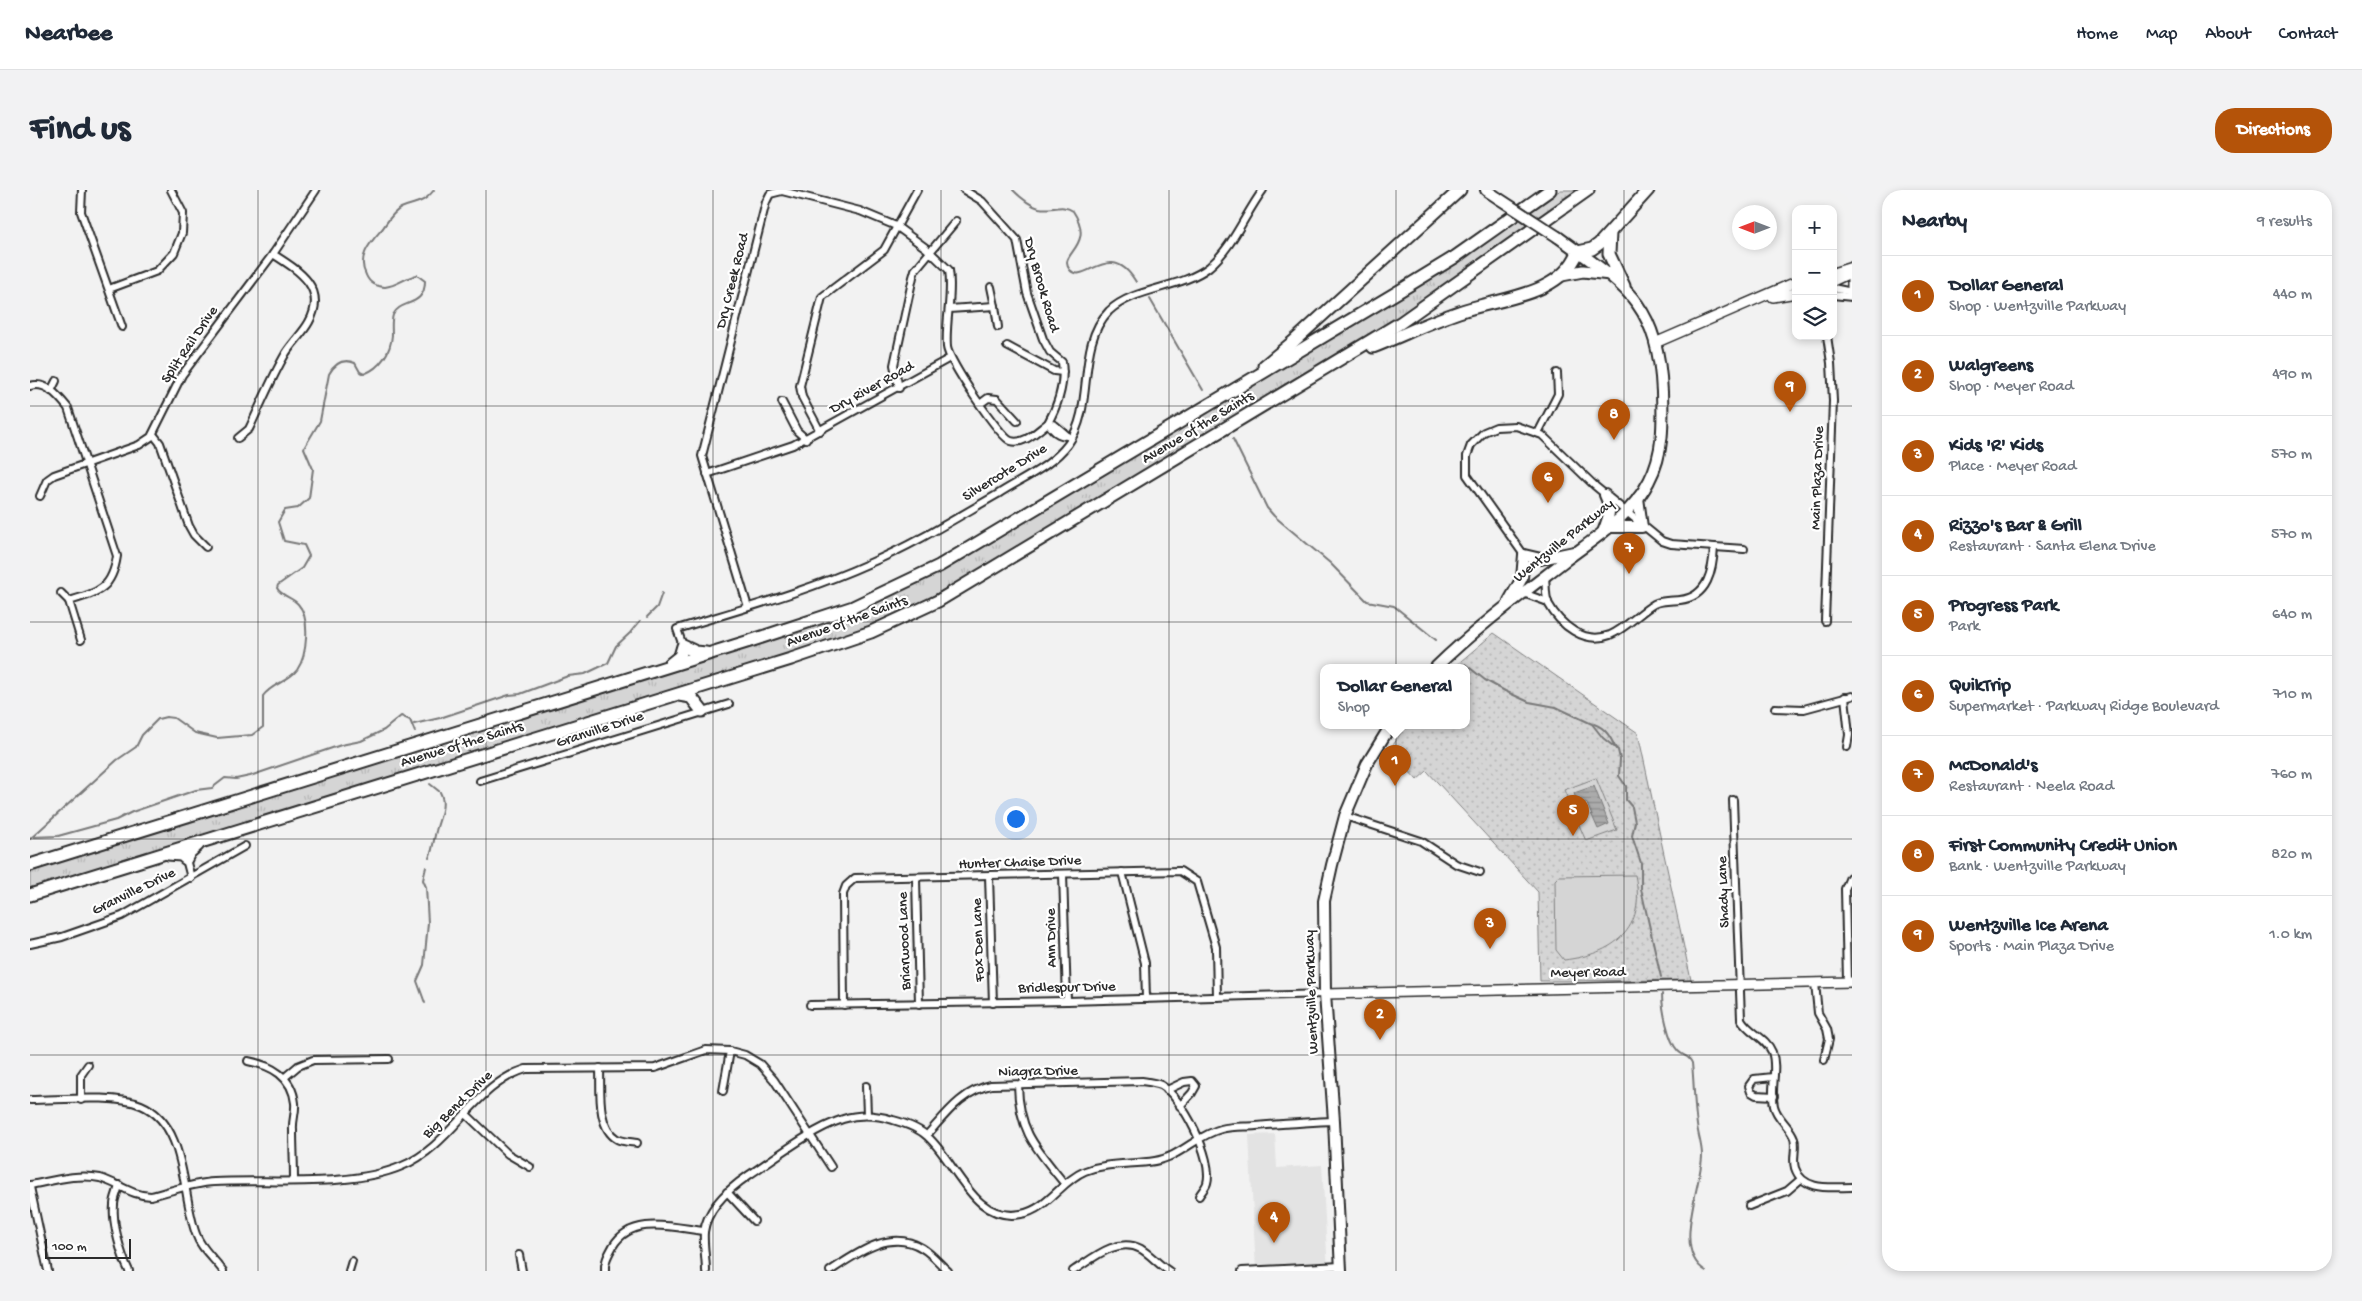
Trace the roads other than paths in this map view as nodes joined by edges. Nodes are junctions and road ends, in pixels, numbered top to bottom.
1 (82, 190) edge
2 (171, 190) edge
3 (316, 190) edge
4 (917, 190) edge
5 (964, 190) edge
6 (1263, 190) edge
7 (1460, 190) edge
8 (1486, 190) edge
9 (1550, 190) edge
10 (1588, 190) edge
11 (1648, 190) edge
12 (1450, 195) edge
13 (956, 221) dead end
14 (896, 226) junction
15 (1610, 233) junction
16 (932, 252) junction
17 (1578, 252) junction
18 (273, 254) junction
19 (1852, 266) edge
20 (1837, 272) edge
21 (1852, 272) edge
22 (1610, 274) junction
23 (1561, 276) junction
24 (1837, 279) edge
25 (1852, 280) edge
26 (1792, 284) edge
27 (1624, 286) junction
28 (991, 287) dead end
29 (1837, 288) edge
30 (109, 289) junction
31 (1852, 290) edge
32 (1792, 293) edge
33 (1837, 295) edge
34 (1852, 297) edge
35 (994, 306) junction
36 (949, 309) junction
37 (1726, 314) junction
38 (122, 327) dead end
39 (998, 327) dead end
40 (1828, 340) edge
41 (1655, 343) junction
42 (1007, 346) dead end
43 (1345, 357) junction
44 (950, 358) junction
45 (1063, 372) junction
46 (1557, 373) dead end
47 (56, 381) dead end
48 (30, 386) edge
49 (899, 388) junction
50 (1238, 388) junction
51 (51, 390) junction
52 (782, 402) dead end
53 (980, 404) junction
54 (1017, 421) dead end
55 (1048, 424) junction
56 (820, 431) junction
57 (1538, 433) junction
58 (153, 434) junction
59 (238, 438) dead end
60 (806, 438) junction
61 (1069, 438) junction
62 (86, 462) junction
63 (707, 474) junction
64 (1605, 495) junction
65 (40, 496) dead end
66 (1638, 498) junction
67 (1625, 512) junction
68 (1642, 527) junction
69 (1606, 530) junction
70 (206, 547) dead end
71 (1714, 548) junction
72 (1744, 549) dead end
73 (1578, 550) junction
74 (1524, 555) junction
75 (1545, 576) junction
76 (61, 593) dead end
77 (1523, 593) junction
78 (69, 601) junction
79 (1548, 602) junction
80 (1506, 606) junction
81 (748, 607) junction
82 (1825, 621) dead end
83 (81, 640) dead end
84 (683, 646) junction
85 (711, 653) junction
86 (1439, 664) edge
87 (668, 666) junction
88 (716, 682) junction
89 (675, 695) junction
90 (1849, 697) edge
91 (729, 704) dead end
92 (1774, 708) dead end
93 (702, 711) junction
94 (1389, 729) edge
95 (1847, 747) dead end
96 (480, 781) dead end
97 (1733, 800) dead end
98 (1346, 816) junction
99 (202, 842) junction
100 (245, 846) dead end
101 (165, 853) junction
102 (186, 859) junction
103 (30, 865) edge
104 (1122, 872) junction
105 (1480, 872) dead end
106 (1063, 874) junction
107 (990, 876) junction
108 (1850, 876) dead end
109 (191, 878) junction
110 (916, 878) junction
111 (30, 895) edge
112 (30, 944) edge
113 (1849, 982) edge
114 (1815, 983) junction
115 (1740, 984) junction
116 (1325, 994) junction
117 (1218, 997) junction
118 (1146, 999) junction
119 (1066, 1001) junction
120 (993, 1002) junction
121 (919, 1004) junction
122 (810, 1005) dead end
123 (844, 1005) junction
124 (730, 1051) junction
125 (389, 1059) dead end
126 (1824, 1060) dead end
127 (248, 1061) dead end
128 (88, 1065) dead end
129 (600, 1068) junction
130 (285, 1077) junction
131 (1773, 1077) junction
132 (1018, 1085) junction
133 (866, 1086) dead end
134 (1167, 1090) junction
135 (723, 1091) dead end
136 (1774, 1096) junction
137 (30, 1100) edge
138 (81, 1100) junction
139 (1180, 1106) junction
140 (467, 1114) junction
141 (867, 1115) junction
142 (1334, 1121) junction
143 (927, 1135) junction
144 (810, 1136) junction
145 (1199, 1138) junction
146 (637, 1143) dead end
147 (530, 1167) dead end
148 (831, 1167) dead end
149 (1801, 1179) junction
150 (294, 1180) junction
151 (1064, 1183) junction
152 (30, 1186) edge
153 (119, 1186) junction
154 (185, 1187) junction
155 (1852, 1187) edge
156 (727, 1192) junction
157 (1199, 1196) dead end
158 (1749, 1206) dead end
159 (754, 1221) dead end
160 (704, 1231) junction
161 (520, 1255) dead end
162 (352, 1261) dead end
163 (1341, 1268) edge
164 (48, 1271) edge
165 (129, 1271) edge
166 (223, 1271) edge
167 (349, 1271) edge
168 (522, 1271) edge
169 (605, 1271) edge
170 (706, 1271) edge
171 (830, 1271) edge
172 (948, 1271) edge
173 (1073, 1271) edge
174 (1169, 1271) edge
175 (1242, 1271) edge

1 - 30 street
2 - 30 street
3 - 18 street, Split Rail Drive
4 - 14 street
5 - 45 street, Dry Brook Road
6 - 61 street, Silvercote Drive
7 - 12 highway
8 - 17 main road, Wentzville Parkway, bridge
9 - 50 highway, Avenue of the Saints
10 - 43 highway, Avenue of the Saints
11 - 15 highway
12 - 50 highway
13 - 16 street
14 - 16 street, Dry Creek Road
14 - 56 street
14 - 63 street, Dry Creek Road
15 - 17 highway
15 - 27 highway
16 - 36 street, Dry Creek Road
16 - 49 street
17 - 22 main road, Wentzville Parkway
17 - 23 highway
18 - 58 street, Split Rail Drive
18 - 59 street
19 - 20 street
21 - 24 street
22 - 23 highway
22 - 27 main road, Wentzville Parkway
23 - 43 highway
25 - 31 street
26 - 37 street
27 - 41 main road, Wentzville Parkway
28 - 35 street
29 - 31 street
30 - 38 street
32 - 37 street
33 - 34 street
35 - 36 street
35 - 39 street
36 - 44 street, Dry Creek Road
37 - 41 street
40 - 82 street, Main Plaza Drive
41 - 66 main road, Wentzville Parkway
42 - 45 street
43 - 88 highway, Avenue of the Saints
44 - 49 street, Dry River Road
44 - 53 street, Dry Creek Road
45 - 55 street
46 - 57 street
47 - 51 street
48 - 51 street
49 - 56 street, Dry River Road
50 - 85 highway, Avenue of the Saints
51 - 62 street
52 - 60 street
53 - 54 street
53 - 55 street, Dry Creek Road
55 - 61 street
56 - 60 street, Dry River Road
57 - 64 street
57 - 74 street
58 - 62 street
58 - 70 street
60 - 63 street, Dry River Road
61 - 81 street, Silvercote Drive
62 - 65 street
62 - 78 street
63 - 81 street, Dry Creek Road
64 - 67 street
64 - 69 main road
66 - 67 main road, Wentzville Parkway
66 - 68 main road
67 - 68 street
67 - 69 main road, Wentzville Parkway
68 - 69 main road
68 - 71 street
69 - 73 main road, Wentzville Parkway
71 - 72 street
71 - 79 street
73 - 74 main road
73 - 75 main road, Wentzville Parkway
74 - 80 main road
75 - 77 main road, Wentzville Parkway
75 - 79 street
76 - 78 street
77 - 79 street
77 - 80 main road, Wentzville Parkway
78 - 83 street
80 - 86 main road, Wentzville Parkway
81 - 84 street, Silvercote Drive
84 - 85 highway
84 - 87 highway
85 - 87 highway, Avenue of the Saints
87 - 103 highway, Avenue of the Saints
88 - 89 highway, Avenue of the Saints
88 - 93 highway
89 - 93 highway
89 - 99 highway, Avenue of the Saints
90 - 92 street
90 - 95 street
91 - 93 street, Granville Drive
93 - 96 street, Granville Drive
94 - 98 main road, Wentzville Parkway
97 - 115 street, Shady Lane
98 - 105 street
98 - 116 main road, Wentzville Parkway
99 - 101 highway, Avenue of the Saints
99 - 102 highway
100 - 109 street, Granville Drive
101 - 102 highway
101 - 111 highway, Avenue of the Saints
102 - 109 street, Granville Drive
104 - 106 street, Hunter Chaise Drive
104 - 117 street, Hunter Chaise Drive
104 - 118 street
106 - 107 street, Hunter Chaise Drive
106 - 119 street, Ann Drive
107 - 110 street, Hunter Chaise Drive
107 - 120 street, Fox Den Lane
108 - 113 street
109 - 112 street, Granville Drive
110 - 121 street, Briarwood Lane
110 - 123 street, Hunter Chaise Drive
113 - 114 street, Meyer Road
114 - 115 street, Meyer Road
114 - 126 street
115 - 116 street, Meyer Road
115 - 131 street, Shady Lane
116 - 117 street, Bridlespur Drive
116 - 142 main road, Wentzville Parkway
117 - 118 street, Bridlespur Drive
118 - 119 street, Bridlespur Drive
119 - 120 street, Bridlespur Drive
120 - 121 street, Bridlespur Drive
121 - 123 street, Bridlespur Drive
122 - 123 street, Bridlespur Drive
124 - 129 street, Big Bend Drive
124 - 135 street
124 - 144 street, Big Bend Drive
125 - 130 street
127 - 130 street
128 - 138 street
129 - 140 street, Big Bend Drive
129 - 146 street
130 - 150 street
131 - 136 street, Shady Lane
131 - 136 street
132 - 134 street, Niagra Drive
132 - 143 street, Niagra Drive
132 - 151 street
133 - 141 street
134 - 139 street
134 - 139 street
136 - 149 street, Shady Lane
137 - 138 street
138 - 154 street
139 - 145 street
140 - 147 street
140 - 150 street, Big Bend Drive
141 - 143 street
141 - 144 street
142 - 145 street
142 - 163 main road, Wentzville Parkway
143 - 151 street
144 - 148 street, Big Bend Drive
144 - 156 street
145 - 151 street
145 - 157 street
149 - 155 street
149 - 158 street
150 - 154 street, Big Bend Drive
152 - 153 street, Big Bend Drive
152 - 164 street
153 - 154 street, Big Bend Drive
153 - 165 street
154 - 166 street
156 - 159 street
156 - 160 street
160 - 169 street
160 - 170 street
161 - 168 street
162 - 167 street
163 - 175 street
171 - 172 street
173 - 174 street

